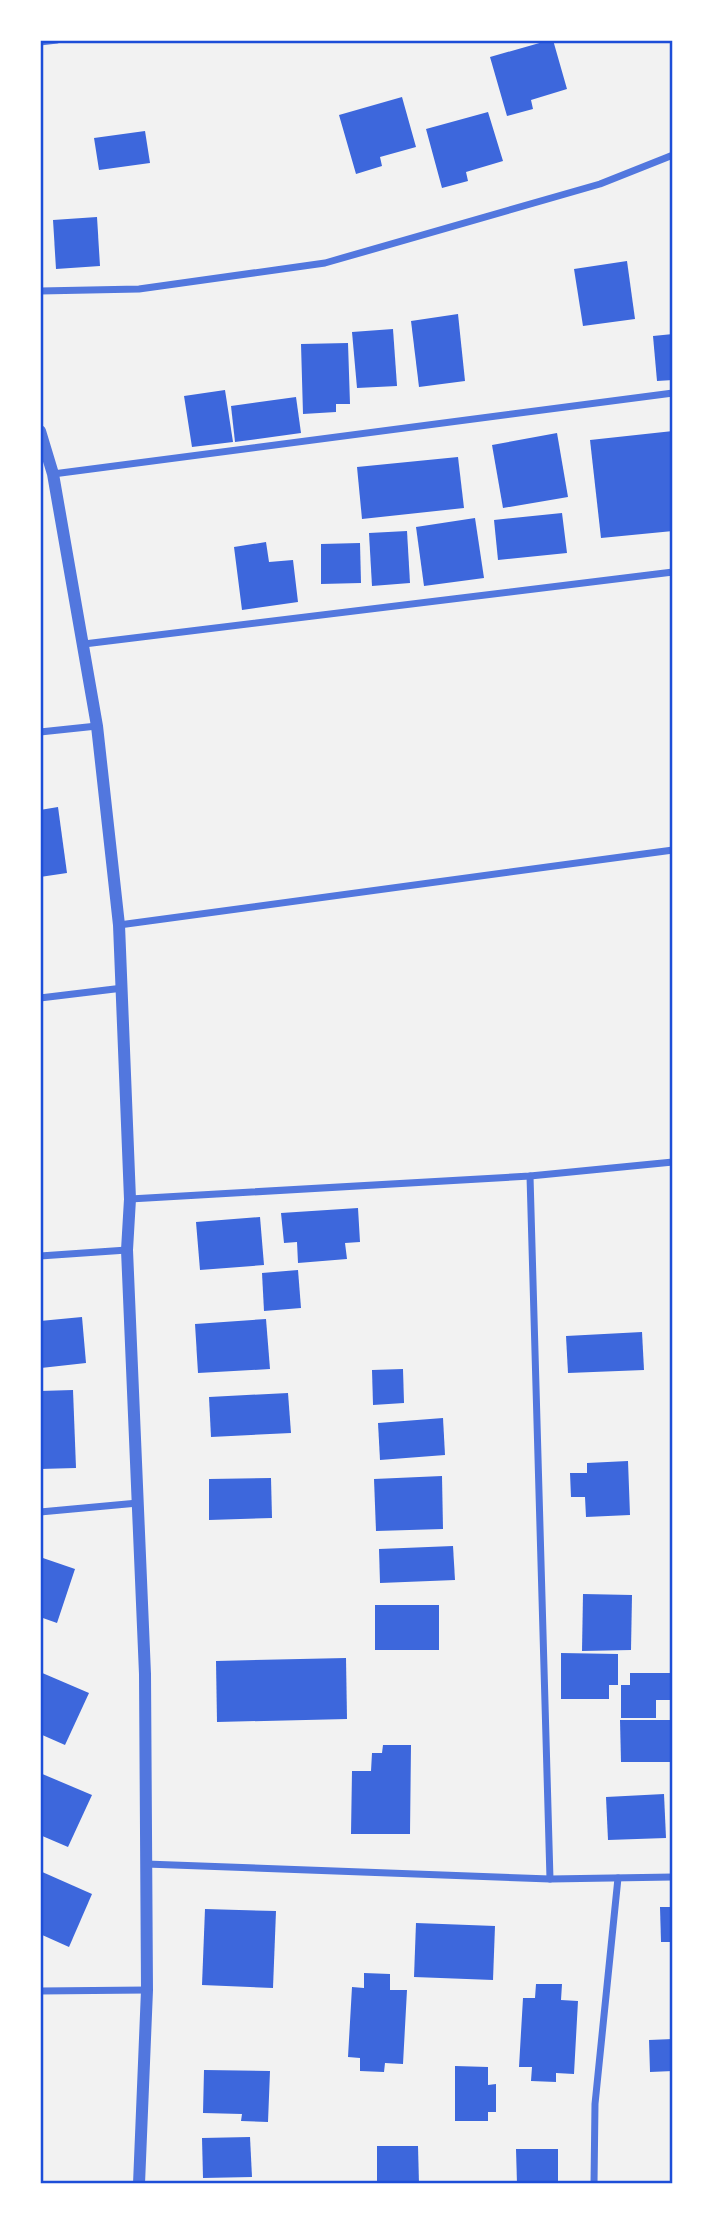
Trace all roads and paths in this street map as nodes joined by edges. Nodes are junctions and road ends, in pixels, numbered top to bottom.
1 (57, 40) edge
2 (40, 42) edge
3 (673, 155) edge
4 (40, 291) edge
5 (673, 393) edge
6 (40, 431) edge
7 (53, 474) junction
8 (673, 572) edge
9 (84, 644) junction
10 (97, 726) junction
11 (40, 732) edge
12 (673, 850) edge
13 (119, 925) junction
14 (124, 988) junction
15 (40, 998) edge
16 (673, 1161) edge
17 (530, 1176) junction
18 (130, 1199) junction
19 (127, 1250) junction
20 (40, 1256) edge
21 (138, 1503) junction
22 (40, 1512) edge
23 (146, 1864) junction
24 (673, 1877) edge
25 (618, 1878) junction
26 (550, 1879) junction
27 (147, 1990) junction
28 (40, 1991) edge
29 (139, 2184) edge
30 (594, 2184) edge

1 - 2 street
3 - 4 street
5 - 7 street
6 - 7 street
7 - 9 street
8 - 9 street
9 - 10 street
10 - 11 street
10 - 13 street
12 - 13 street
13 - 14 street
14 - 15 street
14 - 18 street
16 - 17 street
17 - 18 street
17 - 26 street
18 - 19 street
19 - 20 street
19 - 21 street
21 - 22 street
21 - 23 street
23 - 26 street
23 - 27 street
24 - 25 street
25 - 26 street
25 - 30 street
27 - 28 street
27 - 29 street

